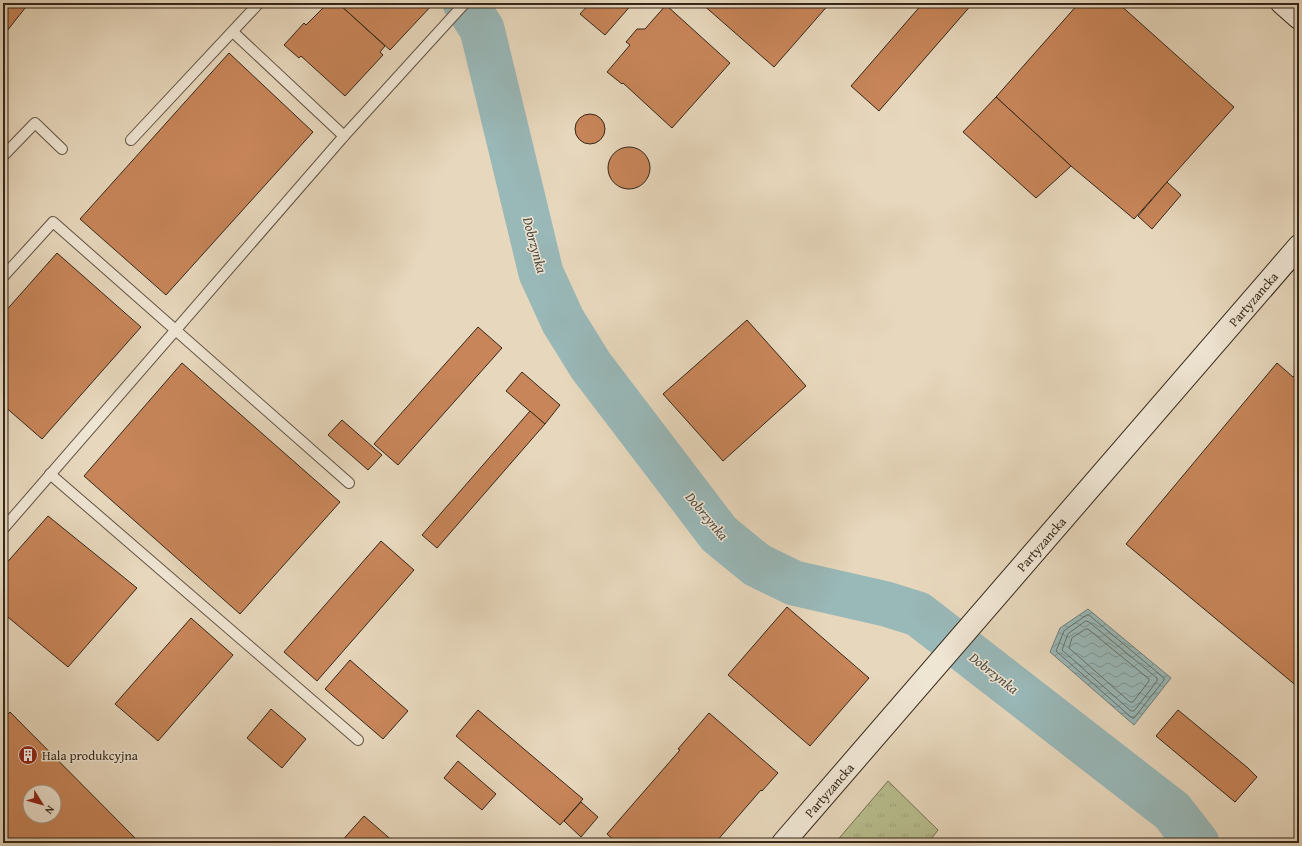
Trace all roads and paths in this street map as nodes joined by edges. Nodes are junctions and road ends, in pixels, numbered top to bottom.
1 (259, 3) edge
2 (465, 3) edge
3 (1282, 3) edge
4 (1299, 18) edge
5 (233, 32) junction
6 (344, 136) junction
7 (131, 140) dead end
8 (62, 149) dead end
9 (3, 156) edge
10 (1299, 246) edge
11 (3, 277) edge
12 (176, 330) junction
13 (50, 474) junction
14 (349, 483) dead end
15 (3, 529) edge
16 (358, 740) dead end
17 (783, 843) edge

1 - 5 lane
2 - 6 lane
3 - 4 main road
5 - 6 lane
5 - 7 lane
6 - 12 lane
8 - 9 lane
10 - 17 main road, Partyzancka
11 - 12 lane
12 - 13 lane
12 - 14 lane
13 - 15 lane
13 - 16 lane

